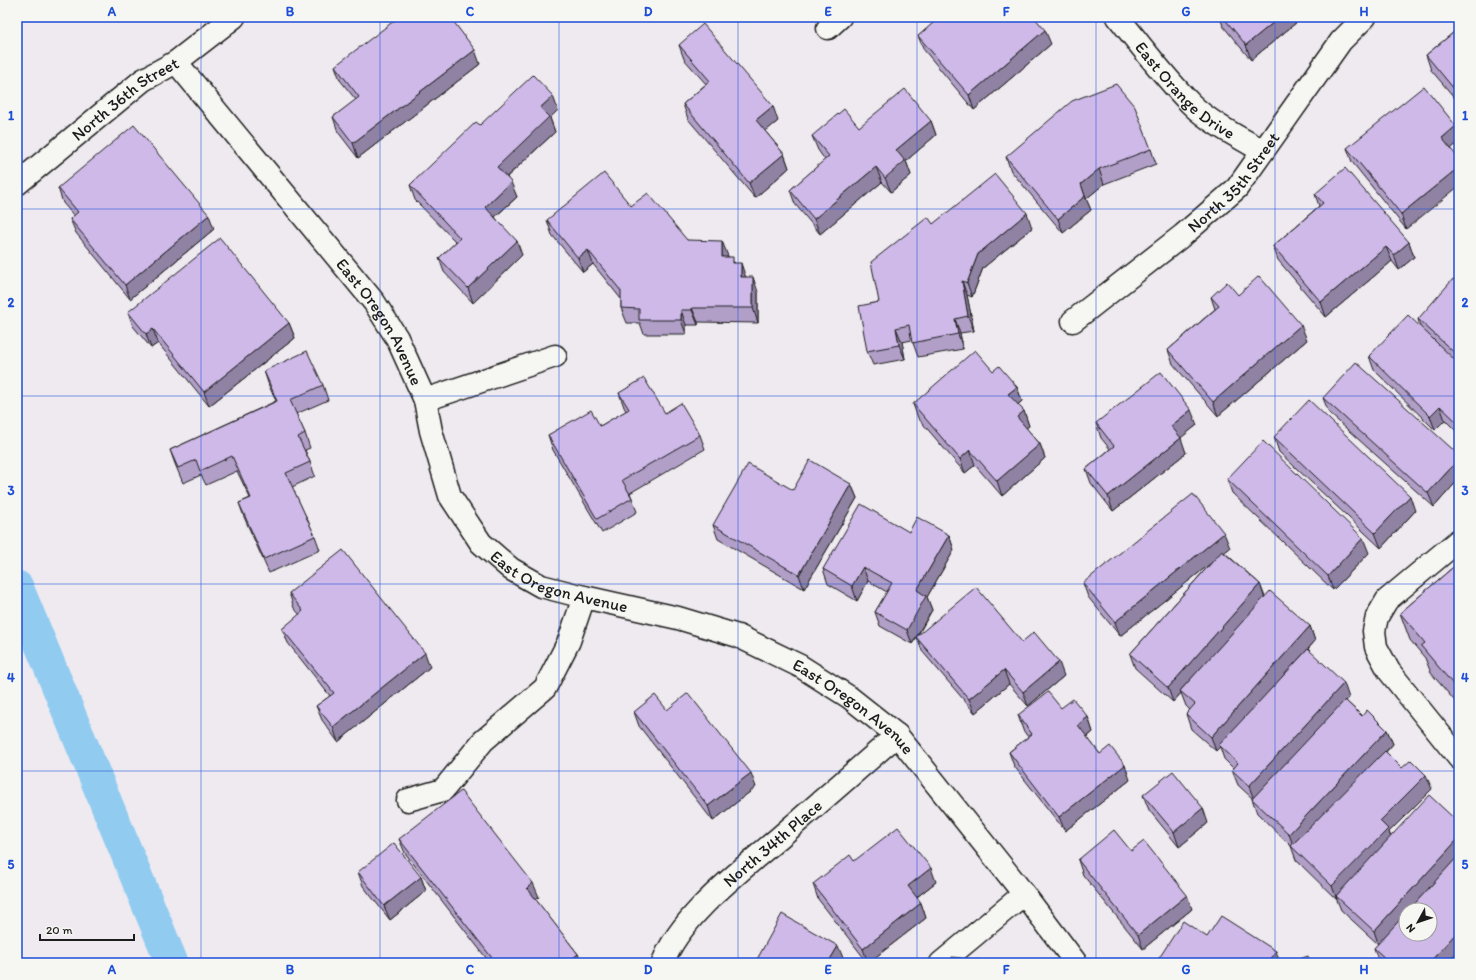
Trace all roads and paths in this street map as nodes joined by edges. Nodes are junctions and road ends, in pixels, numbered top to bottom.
1 (234, 17) edge
2 (1118, 17) edge
3 (1365, 17) edge
4 (176, 62) junction
5 (1263, 151) junction
6 (17, 184) edge
7 (1073, 321) dead end
8 (555, 356) dead end
9 (425, 400) junction
10 (1459, 540) edge
11 (584, 597) junction
12 (897, 735) junction
13 (1459, 758) edge
14 (408, 800) dead end
15 (1024, 894) junction
16 (663, 963) edge
17 (940, 963) edge
18 (1076, 963) edge

1 - 4 street, North 36th Street
2 - 5 street, East Orange Drive
3 - 5 street, North 35th Street
4 - 6 street, North 36th Street
4 - 9 street, East Oregon Avenue
5 - 7 street, North 35th Street
8 - 9 street
9 - 11 street, East Oregon Avenue
10 - 13 street
11 - 12 street, East Oregon Avenue
11 - 14 street
12 - 15 street, East Oregon Avenue
12 - 16 street, North 34th Place
15 - 17 street
15 - 18 street, East Oregon Avenue

